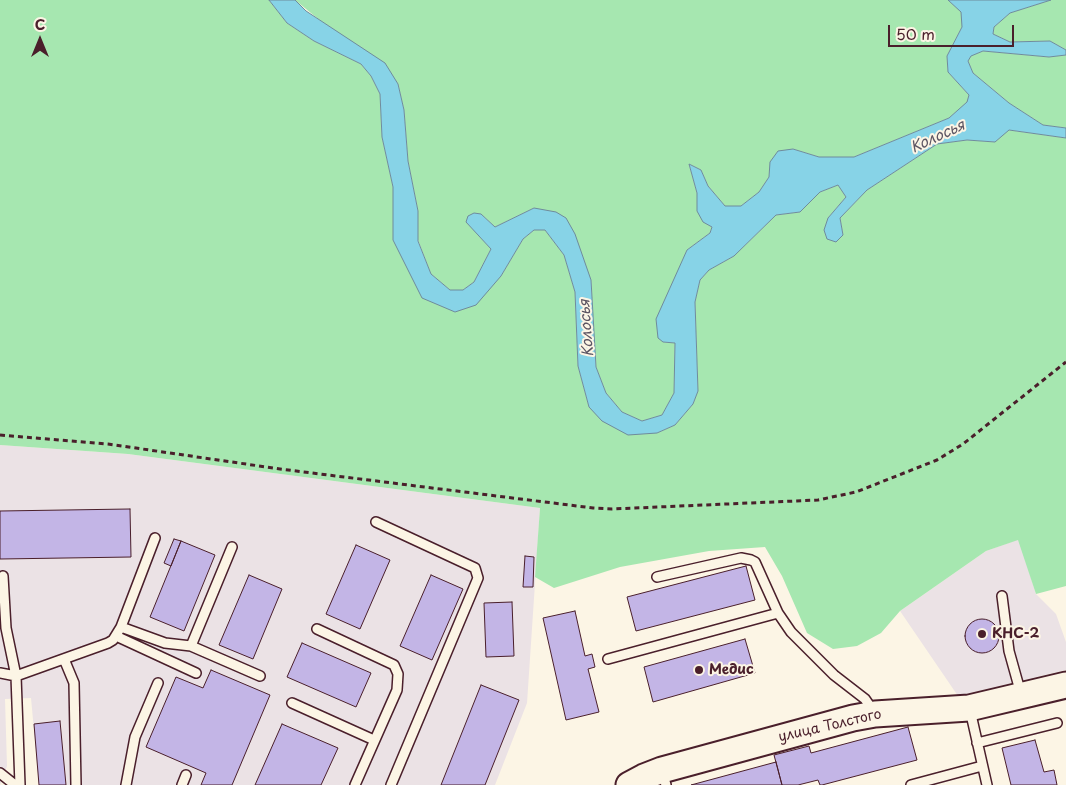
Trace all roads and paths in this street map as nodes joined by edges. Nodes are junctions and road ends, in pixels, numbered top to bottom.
1 (1066, 362) edge
2 (0, 434) edge
3 (376, 522) dead end
4 (155, 538) dead end
5 (232, 547) dead end
6 (3, 576) dead end
7 (657, 577) dead end
8 (1002, 596) dead end
9 (778, 613) junction
10 (121, 627) junction
11 (317, 629) dead end
12 (116, 636) junction
13 (191, 646) junction
14 (64, 659) junction
15 (608, 659) dead end
16 (196, 672) dead end
17 (0, 673) edge
18 (16, 676) junction
19 (260, 676) dead end
20 (158, 683) dead end
21 (1066, 685) edge
22 (1021, 696) junction
23 (292, 703) dead end
24 (969, 708) junction
25 (875, 714) junction
26 (1057, 722) dead end
27 (374, 740) junction
28 (977, 743) junction
29 (982, 766) junction
30 (0, 773) edge
31 (186, 775) dead end
32 (664, 778) edge
33 (15, 785) edge
34 (20, 785) edge
35 (76, 785) edge
36 (126, 785) edge
37 (182, 785) edge
38 (355, 785) edge
39 (391, 785) edge
40 (629, 785) edge
41 (911, 785) edge
42 (987, 785) edge

1 - 2 path
3 - 39 lane
4 - 10 lane
5 - 13 lane
6 - 18 lane
7 - 9 lane
8 - 22 lane
9 - 15 lane
9 - 25 lane
10 - 12 lane
10 - 13 lane
11 - 27 lane
12 - 14 lane
12 - 16 lane
13 - 19 lane
14 - 18 lane
14 - 35 lane
17 - 18 lane
18 - 34 lane
20 - 36 lane
21 - 22 street, улица Толстого
22 - 24 street, улица Толстого
23 - 27 lane
24 - 25 street, улица Толстого
24 - 28 lane
25 - 32 street, улица Толстого
26 - 28 lane
27 - 38 lane
28 - 29 lane
29 - 41 lane
29 - 42 lane
30 - 33 lane
31 - 37 lane
32 - 40 street, улица Толстого

